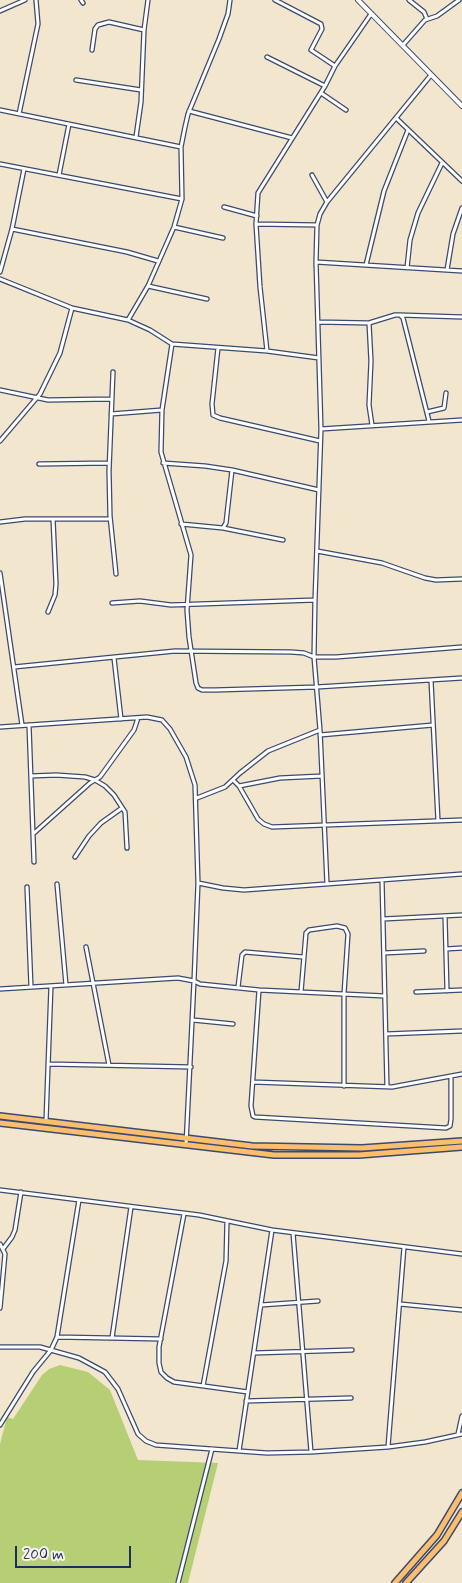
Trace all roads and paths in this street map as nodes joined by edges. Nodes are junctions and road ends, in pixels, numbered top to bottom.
1 (25, 0) edge
2 (36, 0) edge
3 (148, 0) edge
4 (230, 0) edge
5 (275, 0) edge
6 (358, 0) edge
7 (409, 0) edge
8 (459, 0) edge
9 (0, 11) edge
10 (371, 14) junction
11 (427, 18) junction
12 (144, 30) junction
13 (403, 45) junction
14 (92, 50) dead end
15 (267, 57) dead end
16 (335, 66) junction
17 (431, 75) junction
18 (76, 80) dead end
19 (325, 86) junction
20 (141, 90) junction
21 (321, 93) junction
22 (462, 106) edge
23 (0, 110) edge
24 (346, 110) dead end
25 (190, 111) junction
26 (20, 114) junction
27 (396, 118) junction
28 (69, 124) junction
29 (408, 130) junction
30 (136, 137) junction
31 (292, 138) junction
32 (181, 147) junction
33 (442, 163) junction
34 (0, 164) edge
35 (24, 169) junction
36 (59, 175) junction
37 (312, 175) dead end
38 (462, 181) edge
39 (182, 199) junction
40 (327, 202) junction
41 (224, 207) dead end
42 (462, 208) edge
43 (257, 216) junction
44 (256, 224) junction
45 (317, 225) junction
46 (174, 227) junction
47 (12, 229) junction
48 (223, 238) dead end
49 (158, 261) junction
50 (316, 262) junction
51 (366, 265) junction
52 (407, 268) junction
53 (448, 270) junction
54 (462, 271) edge
55 (0, 272) edge
56 (0, 279) edge
57 (148, 286) junction
58 (207, 299) dead end
59 (72, 308) junction
60 (400, 315) junction
61 (462, 317) edge
62 (128, 320) junction
63 (318, 322) junction
64 (369, 323) junction
65 (172, 344) junction
66 (218, 348) junction
67 (267, 351) junction
68 (319, 358) junction
69 (113, 372) dead end
70 (0, 390) edge
71 (446, 393) dead end
72 (38, 397) junction
73 (111, 398) junction
74 (162, 410) junction
75 (427, 412) junction
76 (111, 414) junction
77 (462, 420) edge
78 (429, 422) junction
79 (372, 425) junction
80 (321, 429) junction
81 (0, 441) edge
82 (320, 441) junction
83 (163, 463) junction
84 (38, 464) dead end
85 (110, 464) junction
86 (232, 470) junction
87 (319, 490) junction
88 (53, 519) junction
89 (110, 519) junction
90 (0, 522) edge
91 (181, 524) junction
92 (224, 528) junction
93 (283, 540) dead end
94 (317, 551) junction
95 (0, 573) edge
96 (116, 574) dead end
97 (462, 579) edge
98 (2, 594) edge
99 (314, 600) junction
100 (112, 603) dead end
101 (188, 605) junction
102 (48, 612) dead end
103 (462, 647) edge
104 (191, 651) junction
105 (114, 657) junction
106 (314, 657) junction
107 (14, 667) junction
108 (462, 678) edge
109 (431, 680) junction
110 (317, 687) junction
111 (138, 718) junction
112 (121, 719) junction
113 (22, 725) junction
114 (29, 725) junction
115 (433, 725) junction
116 (0, 727) edge
117 (320, 733) junction
118 (31, 776) junction
119 (322, 776) junction
120 (95, 780) junction
121 (233, 780) junction
122 (239, 786) junction
123 (197, 798) junction
124 (122, 807) junction
125 (462, 820) edge
126 (438, 821) junction
127 (325, 825) junction
128 (33, 834) junction
129 (127, 848) dead end
130 (75, 857) dead end
131 (34, 862) dead end
132 (462, 874) edge
133 (382, 880) junction
134 (198, 883) junction
135 (57, 884) dead end
136 (328, 884) junction
137 (27, 887) dead end
138 (462, 915) edge
139 (445, 916) junction
140 (383, 919) junction
141 (86, 948) dead end
142 (462, 948) edge
143 (446, 949) junction
144 (424, 951) dead end
145 (384, 953) junction
146 (303, 957) junction
147 (194, 981) junction
148 (93, 983) junction
149 (66, 985) junction
150 (51, 986) junction
151 (31, 987) junction
152 (238, 987) junction
153 (0, 989) edge
154 (258, 990) junction
155 (462, 990) edge
156 (447, 991) junction
157 (301, 992) junction
158 (416, 992) dead end
159 (344, 994) junction
160 (385, 996) junction
161 (193, 1020) junction
162 (234, 1024) dead end
163 (462, 1031) edge
164 (386, 1034) junction
165 (48, 1064) junction
166 (109, 1065) junction
167 (191, 1068) junction
168 (462, 1074) edge
169 (450, 1076) junction
170 (253, 1082) junction
171 (344, 1086) junction
172 (388, 1087) junction
173 (0, 1116) edge
174 (46, 1122) junction
175 (0, 1123) edge
176 (187, 1138) junction
177 (462, 1141) edge
178 (186, 1145) junction
179 (462, 1147) edge
180 (0, 1190) edge
181 (21, 1192) junction
182 (79, 1200) junction
183 (131, 1206) junction
184 (184, 1213) junction
185 (227, 1221) junction
186 (272, 1230) junction
187 (293, 1233) junction
188 (0, 1244) edge
189 (404, 1247) junction
190 (3, 1249) junction
191 (462, 1254) edge
192 (0, 1290) edge
193 (318, 1301) dead end
194 (298, 1303) junction
195 (400, 1304) junction
196 (261, 1305) junction
197 (0, 1308) edge
198 (462, 1310) edge
199 (57, 1337) junction
200 (112, 1338) junction
201 (161, 1339) junction
202 (0, 1347) edge
203 (51, 1350) junction
204 (352, 1350) dead end
205 (303, 1352) junction
206 (254, 1353) junction
207 (203, 1386) junction
208 (248, 1392) junction
209 (352, 1398) dead end
210 (307, 1399) junction
211 (246, 1401) junction
212 (462, 1416) edge
213 (0, 1425) edge
214 (460, 1434) edge
215 (388, 1447) junction
216 (212, 1449) junction
217 (239, 1451) junction
218 (311, 1452) junction
219 (462, 1493) edge
220 (462, 1512) edge
221 (178, 1583) edge
222 (395, 1583) edge
223 (406, 1583) edge

1 - 9 street
2 - 26 street
3 - 12 street
4 - 25 street
5 - 16 street
6 - 10 street
7 - 11 street
8 - 11 street
10 - 13 street
10 - 16 street
11 - 13 street
12 - 14 street
12 - 20 street
13 - 17 street
15 - 19 street
16 - 19 street
17 - 22 street
17 - 27 street
18 - 20 street
19 - 21 street
20 - 30 street
21 - 24 street
21 - 31 street
23 - 26 street
25 - 31 street
25 - 32 street
26 - 28 street
27 - 29 street
27 - 40 street
28 - 30 street
28 - 36 street
29 - 33 street
29 - 51 street
30 - 32 street
31 - 43 street
32 - 39 street
33 - 38 street
33 - 52 street
34 - 35 street
35 - 36 street
35 - 47 street
36 - 39 street
37 - 40 street
39 - 46 street
40 - 45 street
41 - 43 street
42 - 53 street
43 - 44 street
44 - 45 street
44 - 67 street
45 - 50 street
46 - 48 street
46 - 49 street
47 - 49 street
47 - 55 street
49 - 57 street
50 - 51 street
50 - 63 street
51 - 52 street
52 - 53 street
53 - 54 street
56 - 59 street
57 - 58 street
57 - 62 street
59 - 62 street
59 - 72 street
60 - 61 street
60 - 64 street
60 - 75 street
62 - 65 street
63 - 64 street
63 - 68 street
64 - 79 street
65 - 66 street
65 - 74 street
66 - 67 street
66 - 82 street
67 - 68 street
68 - 80 street
69 - 73 street
70 - 72 street
71 - 75 street
72 - 73 street
72 - 81 street
73 - 76 street
74 - 76 street
74 - 83 street
75 - 78 street
76 - 85 street
77 - 78 street
78 - 79 street
79 - 80 street
80 - 82 street
82 - 87 street
83 - 86 street
83 - 91 street
84 - 85 street
85 - 89 street
86 - 87 street
86 - 92 street
87 - 94 street
88 - 89 street
88 - 90 street
88 - 102 street
89 - 96 street
91 - 92 street
91 - 101 street
92 - 93 street
94 - 97 street
94 - 99 street
95 - 98 street
98 - 107 street
99 - 101 street
99 - 106 street
100 - 101 street
101 - 104 street
103 - 106 street
104 - 105 street
104 - 106 street
104 - 110 street
105 - 107 street
105 - 112 street
106 - 110 street
107 - 113 street
108 - 109 street
109 - 110 street
109 - 115 street
110 - 117 street
111 - 112 street
111 - 120 street
111 - 123 street
112 - 114 street
113 - 114 street
113 - 116 street
114 - 118 street
115 - 117 street
115 - 126 street
117 - 119 street
117 - 121 street
118 - 120 street
118 - 128 street
119 - 122 street
119 - 127 street
120 - 124 street
120 - 128 street
121 - 122 street
121 - 123 street
122 - 127 street
123 - 134 street
124 - 129 street
124 - 130 street
125 - 126 street
126 - 127 street
127 - 136 street
128 - 131 street
132 - 133 street
133 - 136 street
133 - 140 street
134 - 136 street
134 - 147 street
135 - 149 street
137 - 151 street
138 - 139 street
139 - 140 street
139 - 143 street
140 - 145 street
141 - 148 street
142 - 143 street
143 - 156 street
144 - 145 street
145 - 160 street
146 - 152 street
146 - 157 street
146 - 159 street
147 - 148 street
147 - 152 street
147 - 161 street
148 - 149 street
148 - 166 street
149 - 150 street
150 - 151 street
150 - 165 street
151 - 153 street
152 - 154 street
154 - 157 street
154 - 170 street
155 - 156 street
156 - 158 street
157 - 159 street
159 - 160 street
159 - 171 street
160 - 164 street
161 - 162 street
161 - 167 street
163 - 164 street
164 - 172 street
165 - 166 street
165 - 174 street
166 - 167 street
167 - 176 street
168 - 169 street
169 - 170 street
169 - 172 street
170 - 171 street
171 - 172 street
173 - 174 main road
174 - 176 main road
175 - 178 main road
176 - 177 main road
176 - 178 street
178 - 179 main road
180 - 181 street
181 - 182 street
181 - 190 street
182 - 183 street
182 - 199 street
183 - 184 street
183 - 200 street
184 - 185 street
184 - 201 street
185 - 186 street
185 - 207 street
186 - 187 street
186 - 196 street
187 - 189 street
187 - 194 street
188 - 190 street
189 - 191 street
189 - 195 street
190 - 192 street
192 - 197 street
193 - 194 street
194 - 196 street
194 - 205 street
195 - 198 street
195 - 215 street
196 - 206 street
199 - 200 street
199 - 203 street
200 - 201 street
201 - 207 street
202 - 203 street
203 - 213 street
203 - 216 street
204 - 205 street
205 - 206 street
205 - 210 street
206 - 208 street
207 - 208 street
208 - 211 street
209 - 210 street
210 - 211 street
210 - 218 street
211 - 217 street
212 - 214 street
214 - 215 street
215 - 218 street
216 - 217 street
216 - 221 street
217 - 218 street
219 - 222 main road
220 - 223 main road

